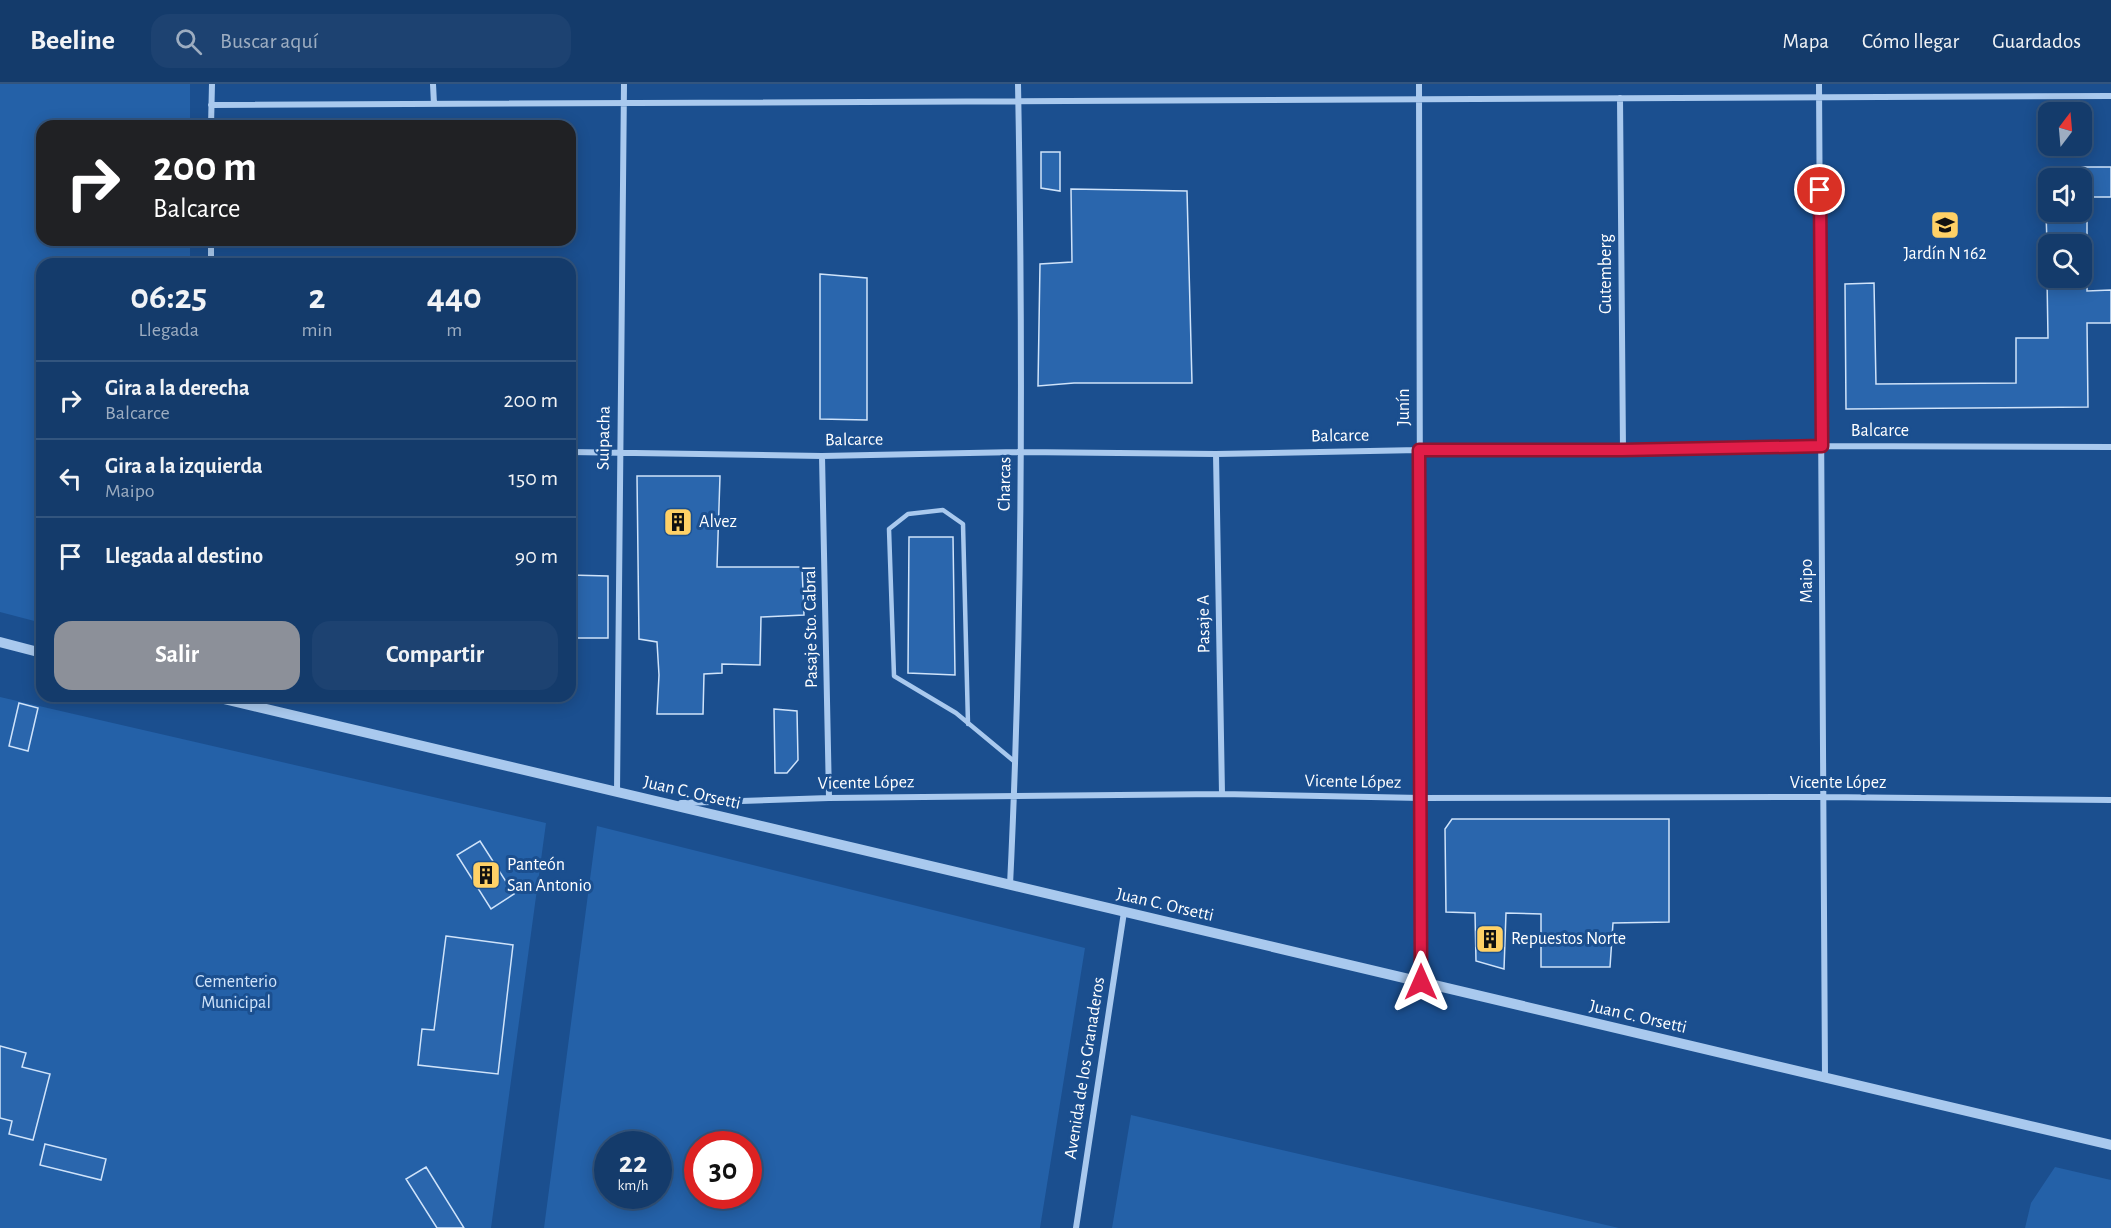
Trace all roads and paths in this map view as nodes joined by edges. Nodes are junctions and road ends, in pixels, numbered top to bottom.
1 (212, 84) edge
2 (433, 84) edge
3 (624, 84) edge
4 (1018, 84) edge
5 (1419, 84) edge
6 (1819, 84) edge
7 (2111, 96) edge
8 (1819, 97) junction
9 (1620, 98) junction
10 (1419, 99) junction
11 (1018, 101) junction
12 (624, 103) junction
13 (434, 104) junction
14 (211, 105) junction
15 (211, 120) edge
16 (1822, 446) junction
17 (2111, 447) edge
18 (1419, 450) junction
19 (1623, 450) junction
20 (576, 452) edge
21 (619, 452) junction
22 (1021, 452) junction
23 (1216, 454) junction
24 (822, 456) junction
25 (0, 642) edge
26 (36, 651) edge
27 (237, 702) edge
28 (968, 724) junction
29 (1015, 762) junction
30 (617, 792) junction
31 (1222, 794) junction
32 (1014, 797) junction
33 (1823, 797) junction
34 (829, 798) junction
35 (1421, 798) junction
36 (2111, 800) edge
37 (666, 804) junction
38 (1010, 885) junction
39 (1124, 912) junction
40 (1421, 982) junction
41 (1825, 1078) junction
42 (2111, 1146) edge
43 (1076, 1228) edge

1 - 14 street
2 - 13 street
3 - 12 street, Suipacha
4 - 11 street, Charcas
5 - 10 street, Junín
6 - 8 street, Maipo
7 - 8 street
8 - 9 street
8 - 16 street, Maipo
9 - 10 street
9 - 19 street, Gutemberg
10 - 11 street
10 - 18 street, Junín
11 - 12 street
11 - 22 street, Charcas
12 - 13 street
12 - 21 street, Suipacha
13 - 14 street
14 - 15 street
16 - 17 street, Balcarce
16 - 19 street, Balcarce
16 - 33 street, Maipo
18 - 19 street, Balcarce
18 - 23 street, Balcarce
18 - 35 street, Junín
20 - 21 street, Balcarce
21 - 24 street, Balcarce
21 - 30 street, Suipacha
22 - 23 street, Balcarce
22 - 24 street, Balcarce
22 - 29 street, Charcas
23 - 31 street, Pasaje A
24 - 34 street, Pasaje Sto. Cabral
25 - 26 street
27 - 30 street, Juan C. Orsetti
28 - 28 lane
28 - 29 lane
29 - 32 street, Charcas
30 - 37 street, Juan C. Orsetti
31 - 32 street, Vicente López
31 - 35 street, Vicente López
32 - 34 street, Vicente López
32 - 38 street, Charcas
33 - 35 street, Vicente López
33 - 36 street, Vicente López
33 - 41 street, Maipo
34 - 37 street, Vicente López
35 - 40 street, Junín
37 - 38 street, Juan C. Orsetti
38 - 39 street, Juan C. Orsetti
39 - 40 street, Juan C. Orsetti
39 - 43 street, Avenida de los Granaderos
40 - 41 street, Juan C. Orsetti
41 - 42 street, Juan C. Orsetti

